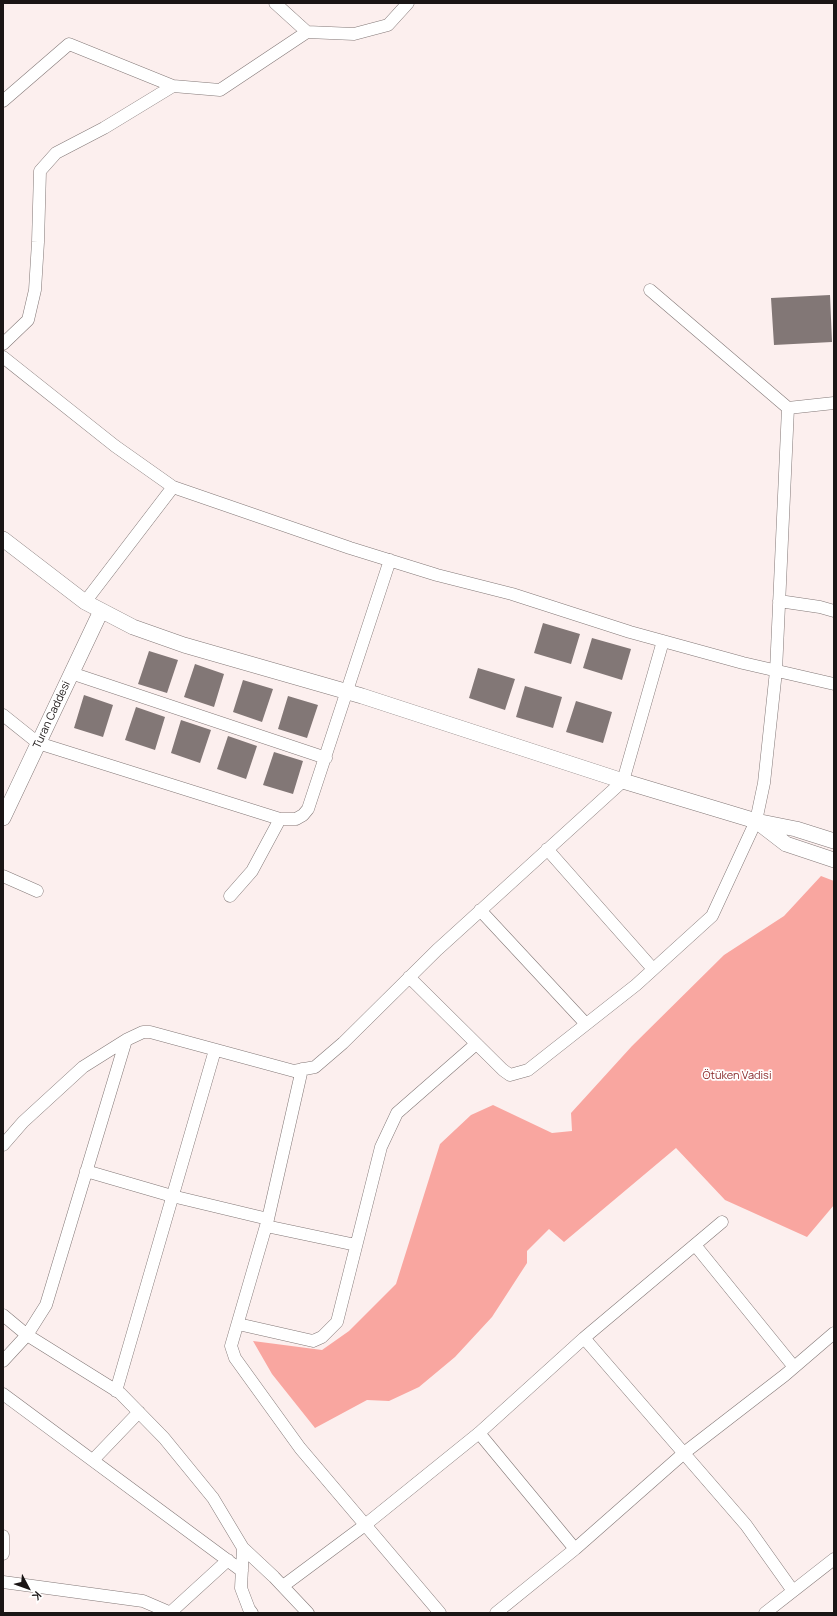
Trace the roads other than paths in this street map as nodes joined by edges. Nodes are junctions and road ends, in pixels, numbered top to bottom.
1 (275, 3) edge
2 (408, 3) edge
3 (307, 32) junction
4 (173, 86) junction
5 (3, 101) edge
6 (650, 290) dead end
7 (3, 344) edge
8 (3, 357) edge
9 (834, 403) edge
10 (788, 408) junction
11 (173, 487) junction
12 (3, 539) edge
13 (390, 560) junction
14 (779, 600) junction
15 (85, 602) junction
16 (834, 611) edge
17 (101, 612) junction
18 (663, 642) junction
19 (776, 671) junction
20 (71, 673) junction
21 (834, 684) edge
22 (347, 692) junction
23 (3, 715) edge
24 (38, 743) junction
25 (326, 758) junction
26 (623, 781) junction
27 (3, 818) edge
28 (280, 819) junction
29 (756, 821) junction
30 (834, 841) edge
31 (547, 850) junction
32 (834, 860) edge
33 (3, 876) edge
34 (38, 891) dead end
35 (230, 896) dead end
36 (480, 910) junction
37 (653, 969) junction
38 (409, 977) junction
39 (586, 1024) junction
40 (126, 1040) junction
41 (476, 1044) junction
42 (215, 1050) junction
43 (302, 1069) junction
44 (3, 1145) edge
45 (86, 1171) junction
46 (172, 1196) junction
47 (267, 1222) junction
48 (722, 1222) dead end
49 (356, 1245) junction
50 (695, 1245) junction
51 (3, 1315) edge
52 (238, 1324) junction
53 (834, 1333) edge
54 (27, 1335) junction
55 (584, 1338) junction
56 (3, 1361) edge
57 (794, 1367) junction
58 (116, 1391) junction
59 (3, 1394) edge
60 (139, 1412) junction
61 (479, 1432) junction
62 (684, 1453) junction
63 (93, 1460) junction
64 (365, 1525) junction
65 (3, 1536) edge
66 (243, 1548) junction
67 (575, 1549) junction
68 (3, 1554) edge
69 (834, 1559) edge
70 (228, 1560) junction
71 (242, 1571) junction
72 (3, 1582) edge
73 (283, 1586) junction
74 (793, 1591) junction
75 (171, 1612) edge
76 (252, 1613) edge
77 (308, 1613) edge
78 (440, 1613) edge
79 (496, 1613) edge
80 (765, 1613) edge

1 - 3 street
2 - 3 street
3 - 4 street
4 - 5 street
4 - 7 street
6 - 10 street
8 - 11 street
9 - 10 street
10 - 14 street
11 - 13 street
11 - 15 street
12 - 15 street
13 - 18 street
13 - 22 street
14 - 16 street
14 - 19 street
15 - 17 street
17 - 20 street, Turan Caddesi
17 - 22 street
18 - 19 street
18 - 26 street
19 - 21 street
19 - 29 street
20 - 24 street, Turan Caddesi
20 - 25 street
22 - 25 street
22 - 26 street
23 - 24 street
24 - 27 street, Turan Caddesi
24 - 28 street
25 - 28 street
26 - 29 street
26 - 31 street
28 - 35 street
29 - 30 street
29 - 32 street
29 - 37 street
31 - 36 street
31 - 37 street
33 - 34 street
36 - 38 street
36 - 39 street
37 - 39 street
38 - 41 street
38 - 43 street
39 - 41 street
40 - 42 street
40 - 44 street
40 - 45 street
41 - 49 street
42 - 43 street
42 - 46 street
43 - 47 street
45 - 46 street
45 - 54 street
46 - 47 street
46 - 58 street
47 - 49 street
47 - 52 street
48 - 50 street
49 - 52 street
50 - 55 street
50 - 57 street
51 - 54 street
52 - 64 street
53 - 57 street
54 - 56 street
54 - 58 street
55 - 61 street
55 - 62 street
57 - 62 street
58 - 60 street
59 - 63 street
60 - 63 street
60 - 66 street
61 - 64 street
61 - 67 street
62 - 67 street
62 - 74 street
63 - 70 street
64 - 73 street
64 - 78 street
65 - 68 street
66 - 71 street
66 - 73 street
67 - 79 street
69 - 74 street
70 - 71 street
70 - 75 street
71 - 76 street
72 - 75 street
73 - 77 street
74 - 80 street

